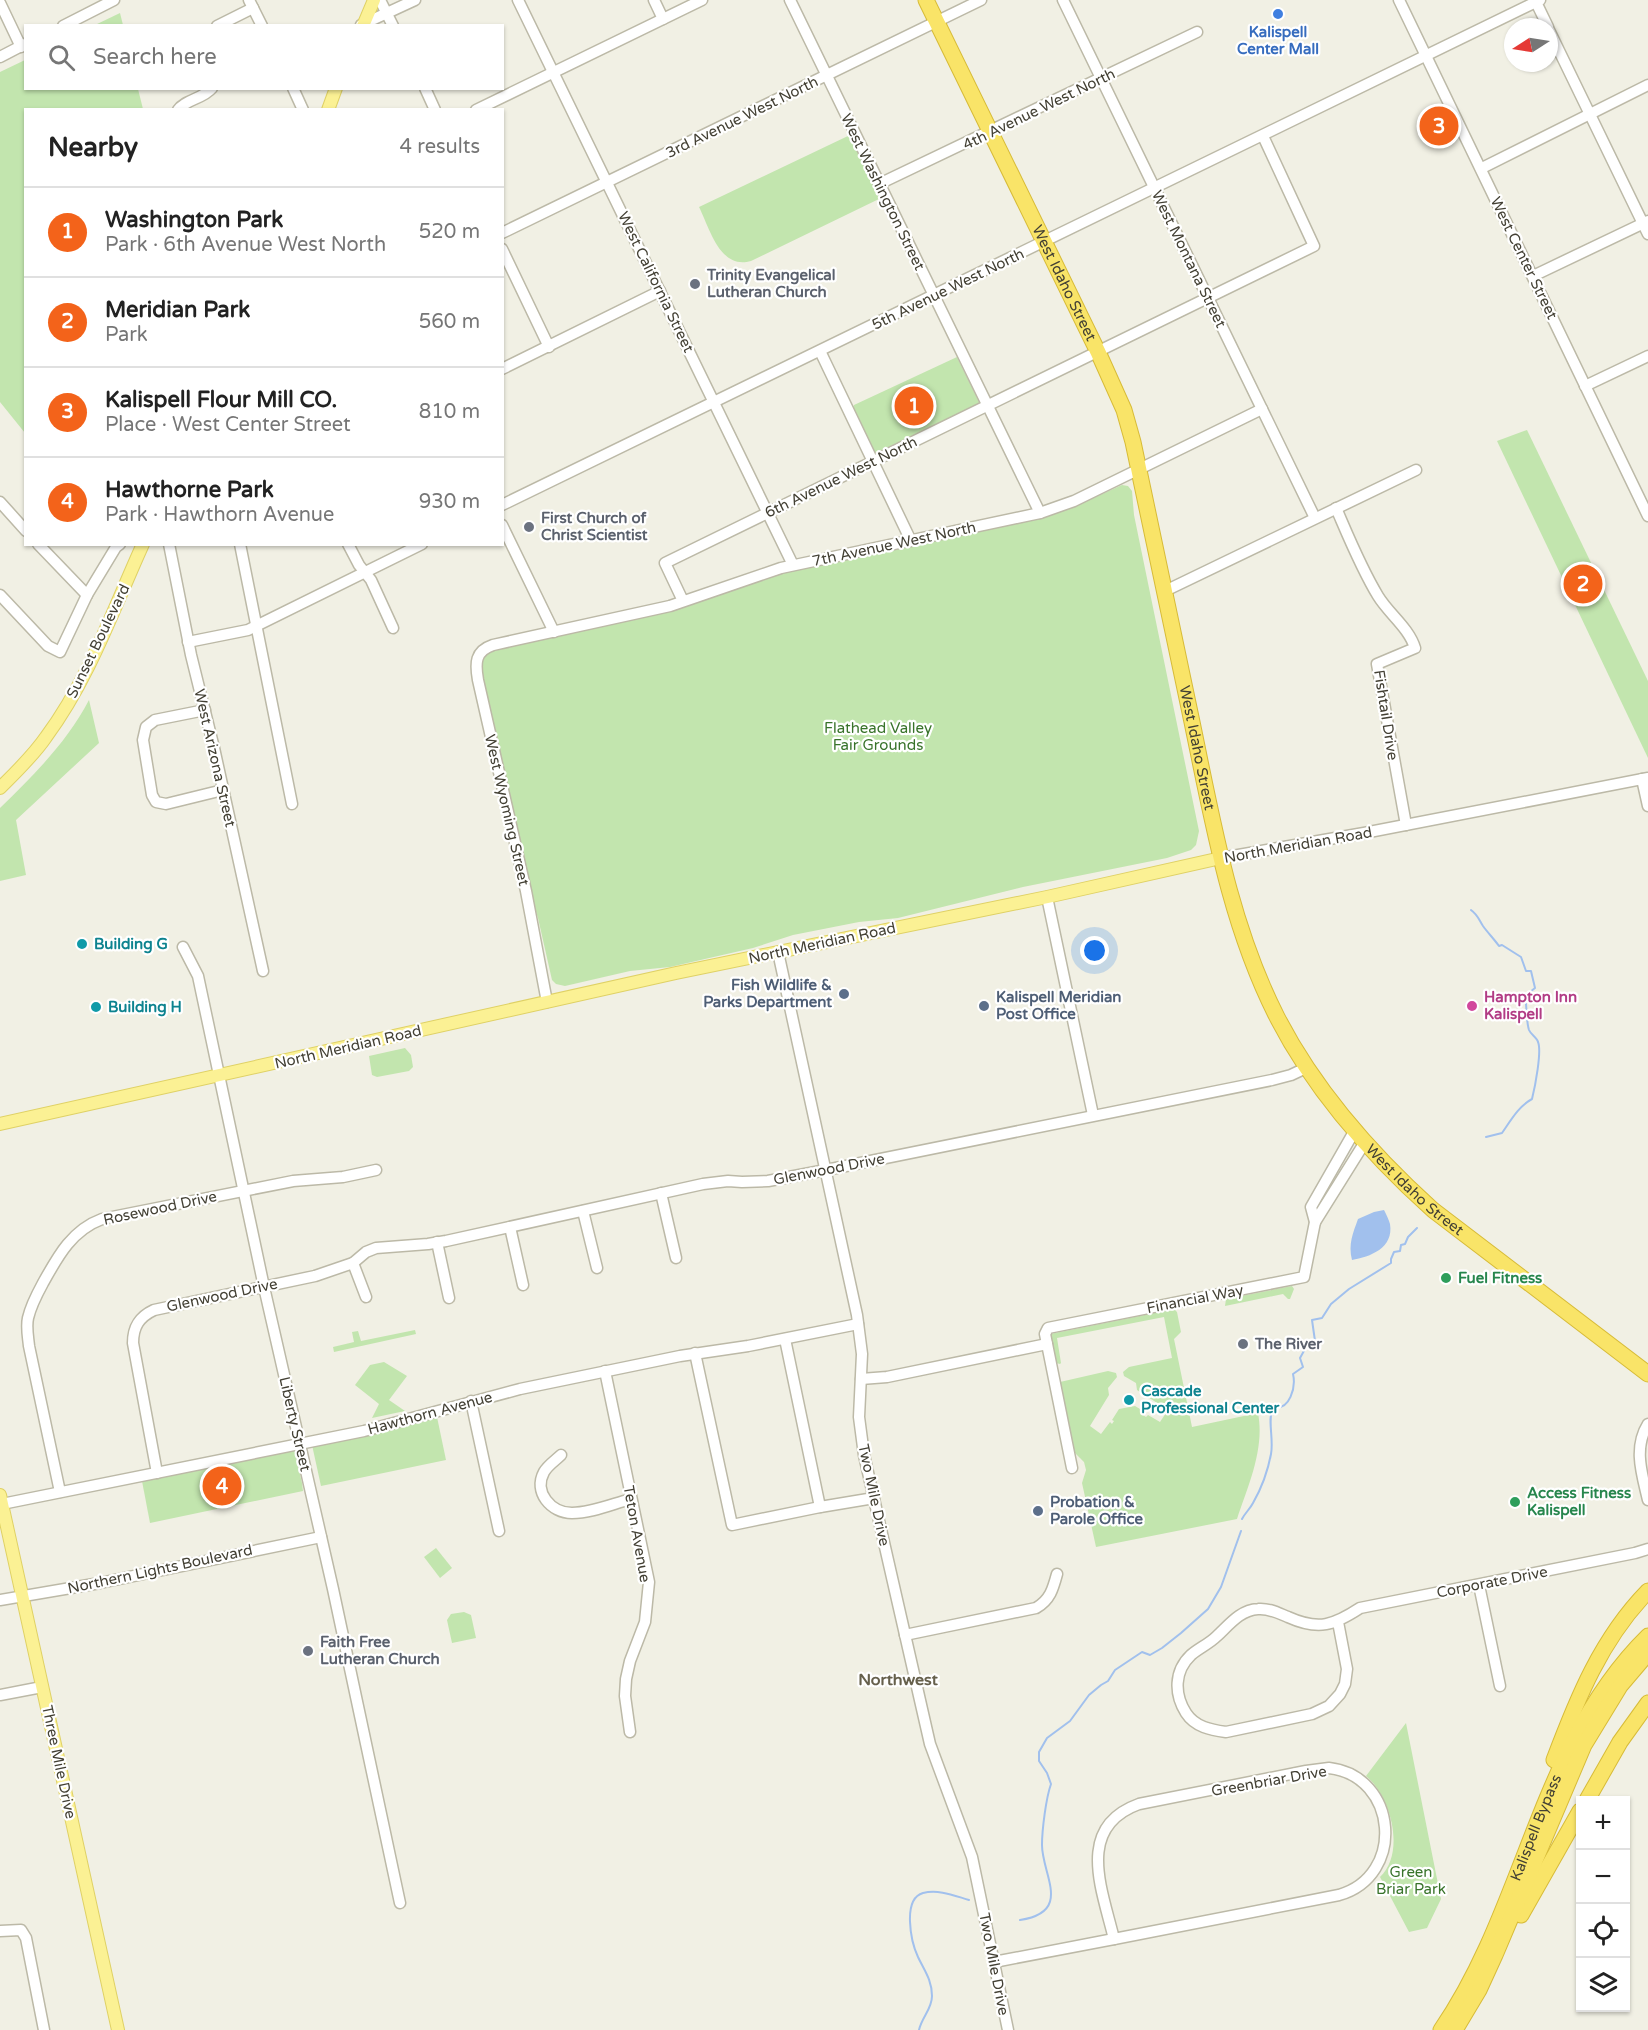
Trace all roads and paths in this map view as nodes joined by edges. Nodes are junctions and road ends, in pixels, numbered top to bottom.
1 (114, 0) edge
2 (374, 0) edge
3 (380, 0) edge
4 (415, 0) edge
5 (518, 0) edge
6 (654, 0) edge
7 (702, 0) edge
8 (790, 0) edge
9 (926, 0) edge
10 (981, 0) edge
11 (1063, 0) edge
12 (1399, 0) edge
13 (1537, 1) edge
14 (0, 3) edge
15 (251, 4) edge
16 (387, 13) junction
17 (1544, 18) edge
18 (663, 19) junction
19 (937, 22) junction
20 (67, 24) edge
21 (220, 24) edge
22 (261, 24) edge
23 (362, 24) edge
24 (364, 24) edge
25 (392, 24) edge
26 (1197, 32) dead end
27 (23, 46) edge
28 (1558, 48) edge
29 (0, 57) edge
30 (1426, 57) junction
31 (553, 72) junction
32 (827, 75) junction
33 (1101, 78) junction
34 (1648, 85) edge
35 (210, 90) edge
36 (294, 90) edge
37 (335, 90) edge
38 (426, 90) edge
39 (180, 108) edge
40 (302, 108) edge
41 (329, 108) edge
42 (434, 108) edge
43 (480, 108) edge
44 (1590, 114) junction
45 (991, 132) junction
46 (1263, 136) junction
47 (1482, 168) junction
48 (607, 183) junction
49 (879, 184) junction
50 (1154, 188) junction
51 (1646, 226) edge
52 (504, 232) edge
53 (1044, 242) junction
54 (504, 253) edge
55 (1533, 276) junction
56 (660, 291) junction
57 (934, 297) junction
58 (1208, 299) junction
59 (549, 347) junction
60 (820, 351) junction
61 (1098, 352) junction
62 (1648, 356) edge
63 (504, 368) edge
64 (1585, 386) junction
65 (714, 402) junction
66 (987, 406) junction
67 (1262, 409) junction
68 (873, 461) junction
69 (1139, 470) junction
70 (1416, 470) dead end
71 (1643, 492) edge
72 (0, 502) edge
73 (504, 504) edge
74 (1336, 508) junction
75 (767, 513) junction
76 (1040, 513) junction
77 (1648, 516) edge
78 (1315, 518) junction
79 (24, 529) edge
80 (504, 529) edge
81 (911, 541) junction
82 (40, 546) edge
83 (117, 546) edge
84 (142, 546) edge
85 (169, 546) edge
86 (240, 546) edge
87 (349, 546) edge
88 (418, 546) edge
89 (794, 565) junction
90 (364, 572) junction
91 (1164, 591) junction
92 (87, 595) junction
93 (2, 601) edge
94 (683, 601) junction
95 (256, 626) junction
96 (393, 628) dead end
97 (554, 632) junction
98 (188, 642) junction
99 (512, 642) joint
100 (205, 710) junction
101 (1645, 778) edge
102 (0, 788) edge
103 (224, 790) junction
104 (292, 804) dead end
105 (1648, 806) edge
106 (1406, 825) junction
107 (1221, 858) junction
108 (1047, 897) junction
109 (183, 947) dead end
110 (778, 952) junction
111 (263, 971) dead end
112 (548, 1002) junction
113 (1308, 1067) junction
114 (220, 1077) junction
115 (1093, 1115) junction
116 (0, 1124) edge
117 (1360, 1136) junction
118 (376, 1170) dead end
119 (826, 1170) junction
120 (244, 1191) junction
121 (661, 1193) junction
122 (584, 1211) junction
123 (1315, 1222) junction
124 (510, 1227) junction
125 (437, 1242) junction
126 (676, 1258) dead end
127 (353, 1263) junction
128 (597, 1268) dead end
129 (523, 1285) dead end
130 (264, 1287) junction
131 (366, 1297) dead end
132 (449, 1299) dead end
133 (858, 1324) junction
134 (785, 1339) junction
135 (1047, 1344) junction
136 (695, 1353) junction
137 (605, 1371) junction
138 (1648, 1374) edge
139 (861, 1379) junction
140 (471, 1401) junction
141 (1648, 1424) edge
142 (300, 1444) junction
143 (561, 1455) dead end
144 (1072, 1468) dead end
145 (158, 1473) junction
146 (60, 1492) junction
147 (874, 1498) junction
148 (1, 1499) edge
149 (631, 1499) junction
150 (1648, 1500) edge
151 (820, 1507) junction
152 (499, 1531) dead end
153 (321, 1537) junction
154 (1648, 1549) edge
155 (1057, 1574) dead end
156 (1479, 1585) junction
157 (1648, 1591) edge
158 (22, 1596) junction
159 (0, 1600) edge
160 (1338, 1622) junction
161 (905, 1635) junction
162 (1648, 1636) edge
163 (1648, 1653) edge
164 (1500, 1686) dead end
165 (42, 1687) junction
166 (0, 1695) edge
167 (1648, 1703) edge
168 (630, 1732) dead end
169 (1589, 1796) edge
170 (1576, 1820) edge
171 (1518, 1871) junction
172 (400, 1903) dead end
173 (0, 1931) edge
174 (1114, 1938) junction
175 (1495, 1955) junction
176 (994, 1962) junction
177 (44, 2030) edge
178 (118, 2030) edge
179 (1008, 2030) edge
180 (1441, 2030) edge
181 (1455, 2030) edge

1 - 20 street
2 - 23 main road
3 - 16 street
4 - 16 street
5 - 31 street, West California Street
6 - 18 street
7 - 18 street
8 - 32 street, West Washington Street
9 - 19 highway, West Idaho Street
10 - 19 street, 3rd Avenue West North
11 - 33 street, West Montana Street
12 - 30 street, West Center Street
13 - 17 street
13 - 30 street, 5th Avenue West North
14 - 27 street
15 - 21 street
15 - 22 street
16 - 24 street
16 - 25 street
18 - 31 street
19 - 32 street, 3rd Avenue West North
19 - 45 highway, West Idaho Street
26 - 33 street, 4th Avenue West North
27 - 29 street
28 - 44 street
30 - 46 street, 5th Avenue West North
30 - 47 street, West Center Street
31 - 43 street
31 - 48 street, West California Street
32 - 48 street, 3rd Avenue West North
32 - 49 street, West Washington Street
33 - 45 street, 4th Avenue West North
33 - 50 street, West Montana Street
34 - 44 street
35 - 39 street
36 - 40 street
37 - 41 main road
38 - 42 street
44 - 47 street
44 - 51 street
45 - 49 street, 4th Avenue West North
45 - 53 highway, West Idaho Street
46 - 50 street, 5th Avenue West North
46 - 58 street, 6th Avenue West North
47 - 55 street, West Center Street
48 - 52 street, 3rd Avenue West North
48 - 56 street, West California Street
49 - 57 street, West Washington Street
50 - 53 street, 5th Avenue West North
50 - 58 street, West Montana Street
51 - 55 street
53 - 57 street, 5th Avenue West North
53 - 61 highway, West Idaho Street
54 - 59 street
55 - 64 street, West Center Street
56 - 59 street
56 - 65 street, West California Street
57 - 60 street, 5th Avenue West North
57 - 66 street, West Washington Street
58 - 61 street, 6th Avenue West North
58 - 67 street, West Montana Street
59 - 63 street
60 - 65 street, 5th Avenue West North
60 - 68 street
61 - 66 street, 6th Avenue West North
61 - 69 highway, West Idaho Street
62 - 64 street
64 - 71 street, West Center Street
65 - 73 street, 5th Avenue West North
65 - 75 street, West California Street
66 - 68 street, 6th Avenue West North
66 - 76 street, West Washington Street
67 - 69 street, 7th Avenue West North
67 - 78 street, West Montana Street
68 - 75 street, 6th Avenue West North
68 - 81 street
69 - 76 street, 7th Avenue West North
69 - 91 highway, West Idaho Street
70 - 74 street
71 - 77 street, West Center Street
72 - 79 street
74 - 78 street
74 - 106 street, Fishtail Drive
75 - 89 street, West California Street
75 - 94 street, 6th Avenue West North
76 - 81 street, 7th Avenue West North
78 - 91 street
80 - 97 street
81 - 89 street, 7th Avenue West North
82 - 92 street
83 - 92 street
84 - 102 main road, Sunset Boulevard
85 - 98 street, West Arizona Street
86 - 95 street
87 - 90 street
88 - 90 street
89 - 94 street, 7th Avenue West North
90 - 95 street
90 - 96 street
91 - 107 highway, West Idaho Street
92 - 93 street
94 - 97 street, 7th Avenue West North
95 - 98 street
95 - 104 street
97 - 99 street, 7th Avenue West North
98 - 100 street, West Arizona Street
99 - 112 street, West Wyoming Street
100 - 103 street, West Arizona Street
100 - 103 street
101 - 105 street
101 - 106 street, North Meridian Road
103 - 111 street, West Arizona Street
106 - 107 street, North Meridian Road
107 - 108 main road, North Meridian Road
107 - 113 highway, West Idaho Street
108 - 110 main road, North Meridian Road
108 - 115 street
109 - 114 street, Liberty Street
110 - 112 main road, North Meridian Road
110 - 119 street, Two Mile Drive
112 - 114 main road, North Meridian Road
113 - 115 street, Glenwood Drive
113 - 117 highway, West Idaho Street
114 - 116 main road, North Meridian Road
114 - 120 street, Liberty Street
115 - 119 street, Glenwood Drive
117 - 123 street, Financial Way
117 - 123 street, Financial Way
117 - 138 highway, West Idaho Street
118 - 120 street, Rosewood Drive
119 - 121 street, Glenwood Drive
119 - 133 street, Two Mile Drive
120 - 130 street, Liberty Street
120 - 146 street, Rosewood Drive
121 - 122 street, Glenwood Drive
121 - 126 street
122 - 124 street, Glenwood Drive
122 - 128 street
123 - 135 street, Financial Way
124 - 125 street, Glenwood Drive
124 - 129 street
125 - 127 street, Glenwood Drive
125 - 132 street
127 - 130 street, Glenwood Drive
127 - 131 street
130 - 142 street, Liberty Street
130 - 145 street, Glenwood Drive
133 - 134 street, Hawthorn Avenue
133 - 139 street, Two Mile Drive
134 - 136 street, Hawthorn Avenue
134 - 151 street
135 - 139 street
135 - 144 street
136 - 137 street, Hawthorn Avenue
136 - 151 street
137 - 140 street, Hawthorn Avenue
137 - 149 street, Teton Avenue
139 - 147 street, Two Mile Drive
140 - 142 street, Hawthorn Avenue
140 - 152 street
141 - 150 street
142 - 145 street, Hawthorn Avenue
142 - 153 street, Liberty Street
143 - 149 street
145 - 146 street, Hawthorn Avenue
146 - 148 street, Hawthorn Avenue
147 - 151 street
147 - 161 street, Two Mile Drive
148 - 158 main road, Three Mile Drive
149 - 168 street, Teton Avenue
153 - 158 street, Northern Lights Boulevard
153 - 172 street, Liberty Street
154 - 156 street, Corporate Drive
155 - 161 street
156 - 160 street, Corporate Drive
156 - 164 street
157 - 171 highway
158 - 159 street, Northern Lights Boulevard
158 - 165 main road, Three Mile Drive
160 - 160 street, Corporate Drive
161 - 176 street, Two Mile Drive
162 - 171 highway, Kalispell Bypass
163 - 175 highway, Kalispell Bypass
165 - 166 street
165 - 178 main road, Three Mile Drive
167 - 169 highway
170 - 175 highway
171 - 180 highway, Kalispell Bypass
173 - 177 street
174 - 174 street, Greenbriar Drive
174 - 176 street, Greenbriar Drive
175 - 181 highway, Kalispell Bypass
176 - 179 street, Two Mile Drive

